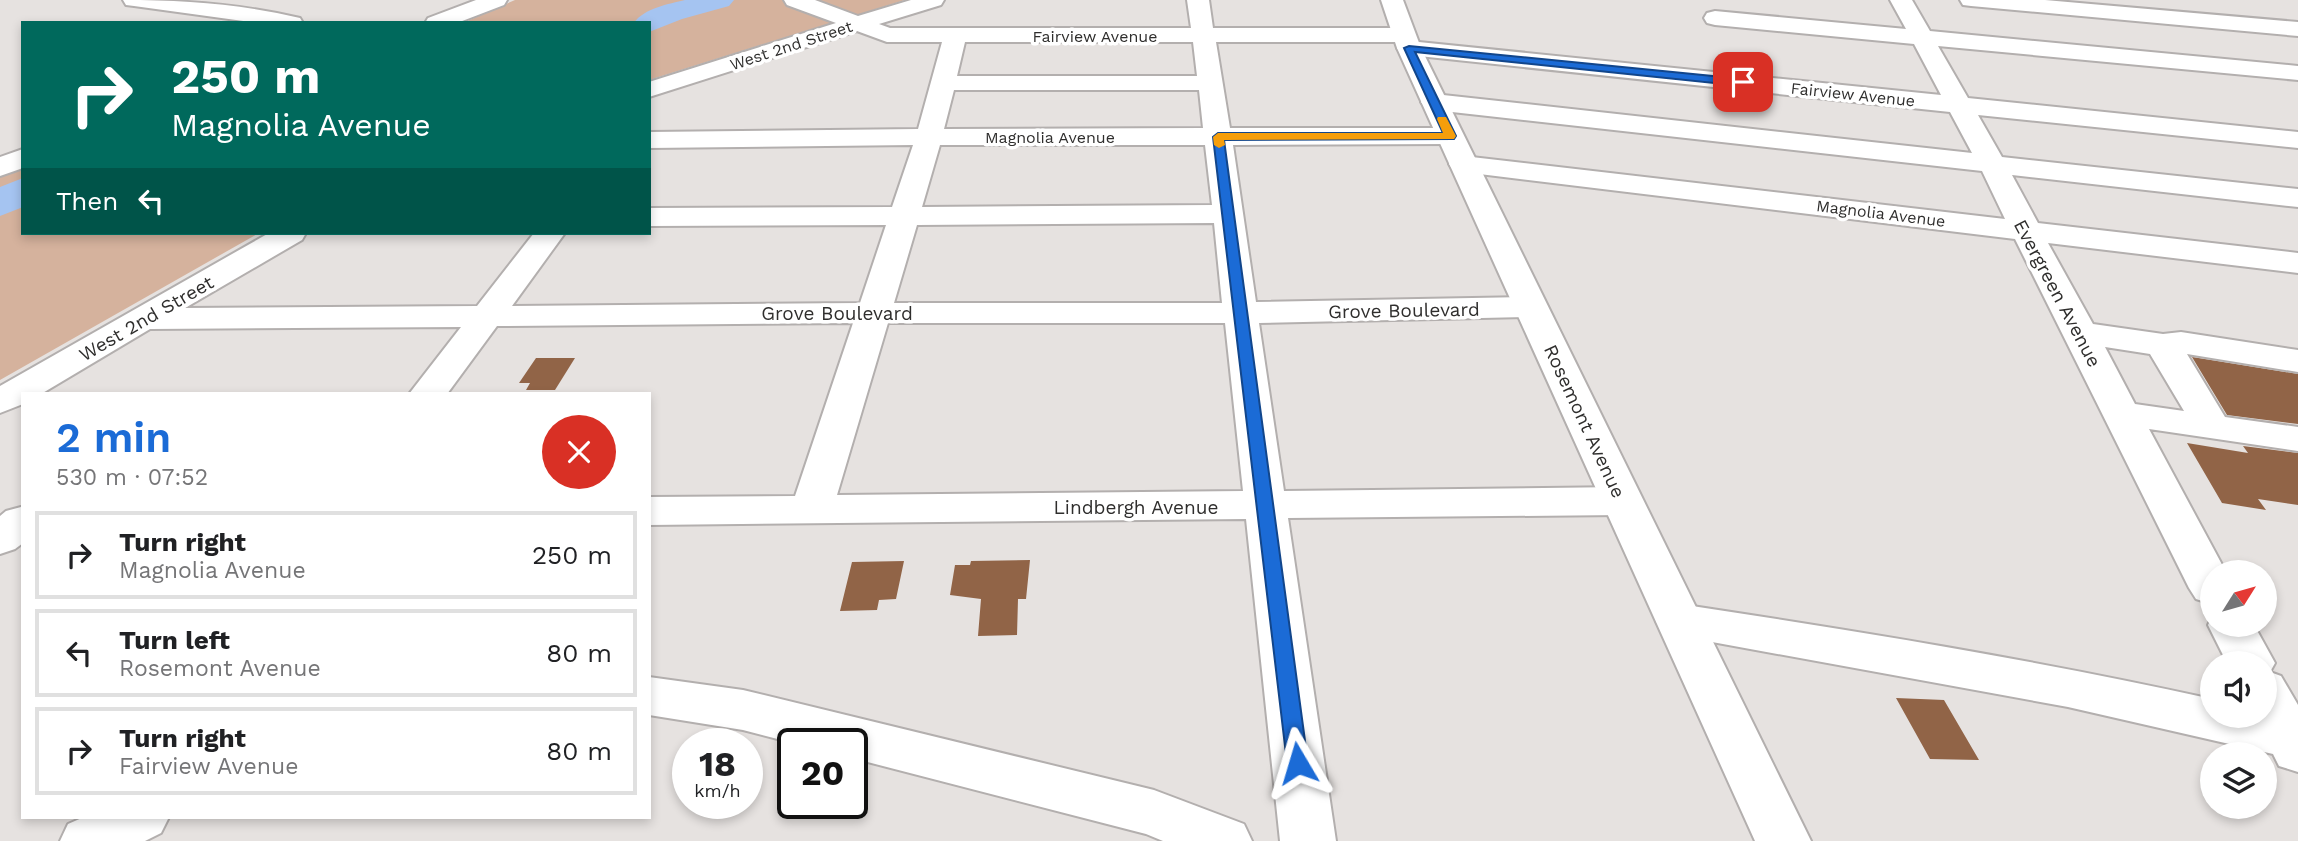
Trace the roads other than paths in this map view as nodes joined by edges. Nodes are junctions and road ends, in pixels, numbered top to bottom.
1 (134, 0) edge
2 (496, 0) edge
3 (795, 0) edge
4 (933, 0) edge
5 (1392, 0) edge
6 (1901, 0) edge
7 (1971, 0) edge
8 (1201, 18) edge
9 (1715, 18) dead end
10 (282, 21) edge
11 (441, 21) edge
12 (857, 24) junction
13 (2298, 29) edge
14 (955, 36) junction
15 (1923, 37) junction
16 (1406, 42) junction
17 (2298, 73) edge
18 (942, 83) junction
19 (1209, 83) junction
20 (651, 89) edge
21 (1434, 102) junction
22 (1960, 105) junction
23 (929, 136) junction
24 (1218, 137) junction
25 (651, 140) edge
26 (2298, 140) edge
27 (1457, 150) junction
28 (21, 159) edge
29 (1992, 163) junction
30 (0, 168) edge
31 (2298, 198) edge
32 (1227, 214) junction
33 (905, 215) junction
34 (651, 217) edge
35 (2025, 230) junction
36 (288, 235) edge
37 (548, 235) edge
38 (2298, 263) edge
39 (1531, 307) junction
40 (874, 313) junction
41 (1240, 313) junction
42 (487, 316) junction
43 (144, 319) junction
44 (2079, 332) junction
45 (2163, 345) junction
46 (2298, 361) edge
47 (430, 392) edge
48 (0, 402) edge
49 (2121, 413) junction
50 (2212, 426) junction
51 (2298, 439) edge
52 (1622, 501) junction
53 (1264, 506) junction
54 (812, 508) junction
55 (651, 511) edge
56 (2200, 565) edge
57 (1679, 621) junction
58 (651, 696) edge
59 (2277, 712) edge
60 (2295, 743) edge
61 (138, 819) edge
62 (88, 841) edge
63 (1224, 841) edge
64 (1308, 841) edge
65 (1783, 841) edge

1 - 10 street
2 - 11 street
3 - 12 street, Fairview Avenue
4 - 12 street, West 2nd Street
5 - 16 street, Rosemont Avenue
6 - 15 street, Evergreen Avenue
7 - 13 street
8 - 14 street, Fairview Avenue
8 - 16 street, Fairview Avenue
8 - 19 street
9 - 15 street
12 - 14 street, Fairview Avenue
12 - 20 street, West 2nd Street
14 - 18 street
15 - 17 street
15 - 22 street, Evergreen Avenue
16 - 21 street, Rosemont Avenue
16 - 22 street, Fairview Avenue
18 - 19 street
18 - 23 street
19 - 24 street
21 - 27 street, Rosemont Avenue
21 - 29 street
22 - 26 street, Fairview Avenue
22 - 29 street, Evergreen Avenue
23 - 24 street, Magnolia Avenue
23 - 25 street, Magnolia Avenue
23 - 33 street
24 - 27 street, Magnolia Avenue
24 - 32 street
27 - 35 street, Magnolia Avenue
27 - 39 street, Rosemont Avenue
28 - 30 street
29 - 31 street
29 - 35 street, Evergreen Avenue
32 - 33 street
32 - 41 street
33 - 34 street
33 - 40 street
35 - 38 street, Magnolia Avenue
35 - 44 street, Evergreen Avenue
36 - 43 street, West 2nd Street
37 - 42 street
39 - 41 street, Grove Boulevard
39 - 52 street, Rosemont Avenue
40 - 41 street, Grove Boulevard
40 - 42 street, Grove Boulevard
40 - 54 street
41 - 53 street
42 - 43 street, Grove Boulevard
42 - 47 street
43 - 48 street, West 2nd Street
44 - 45 street
44 - 49 street, Evergreen Avenue
45 - 46 street
45 - 50 street
49 - 50 street
49 - 56 street, Evergreen Avenue
50 - 51 street
52 - 53 street, Lindbergh Avenue
52 - 57 street, Rosemont Avenue
53 - 54 street, Lindbergh Avenue
53 - 64 street
54 - 55 street, Lindbergh Avenue
57 - 60 street
57 - 65 street, Rosemont Avenue
58 - 63 street
59 - 60 street
61 - 62 street

